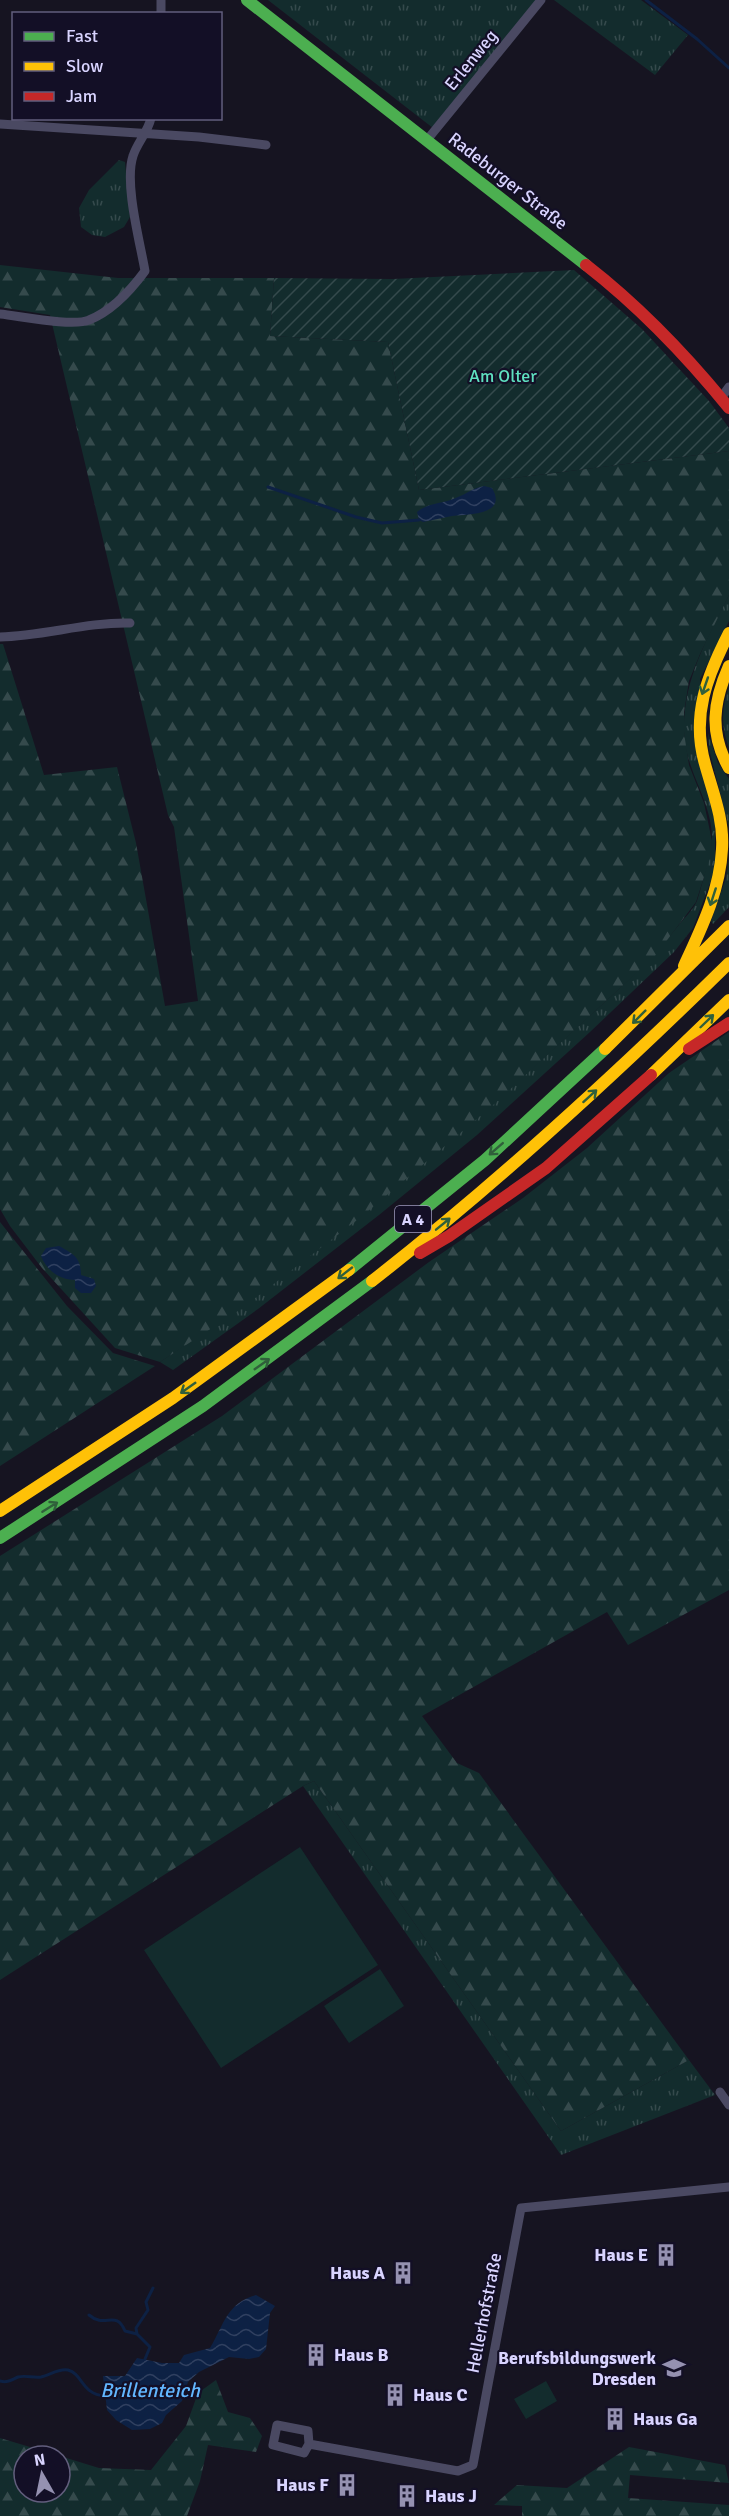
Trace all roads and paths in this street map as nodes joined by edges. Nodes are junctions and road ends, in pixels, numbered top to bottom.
1 (248, 0) edge
2 (541, 0) edge
3 (151, 120) edge
4 (0, 124) edge
5 (146, 134) junction
6 (427, 140) junction
7 (266, 145) dead end
8 (0, 314) edge
9 (729, 387) edge
10 (725, 403) edge
11 (130, 623) dead end
12 (729, 633) edge
13 (0, 637) edge
14 (729, 666) edge
15 (729, 768) edge
16 (729, 926) edge
17 (729, 963) edge
18 (680, 975) junction
19 (729, 1000) edge
20 (729, 1023) edge
21 (655, 1071) junction
22 (398, 1261) junction
23 (0, 1511) edge
24 (0, 1538) edge
25 (720, 2092) dead end
26 (729, 2105) edge
27 (729, 2187) edge
28 (309, 2444) dead end

1 - 6 main road, Radeburger Straße
2 - 6 street, Erlenweg
3 - 5 street
4 - 5 street
5 - 7 street
5 - 8 street
6 - 10 main road, Radeburger Straße
9 - 10 street
11 - 13 street
12 -> 18 main road
14 - 15 main road
16 - 18 main road, A 4
22 -> 17 main road, A 4
18 -> 23 main road, A 4
21 -> 19 main road
20 - 21 main road
21 - 22 main road
24 -> 22 main road, A 4
25 - 26 street
27 - 28 street, Hellerhofstraße

